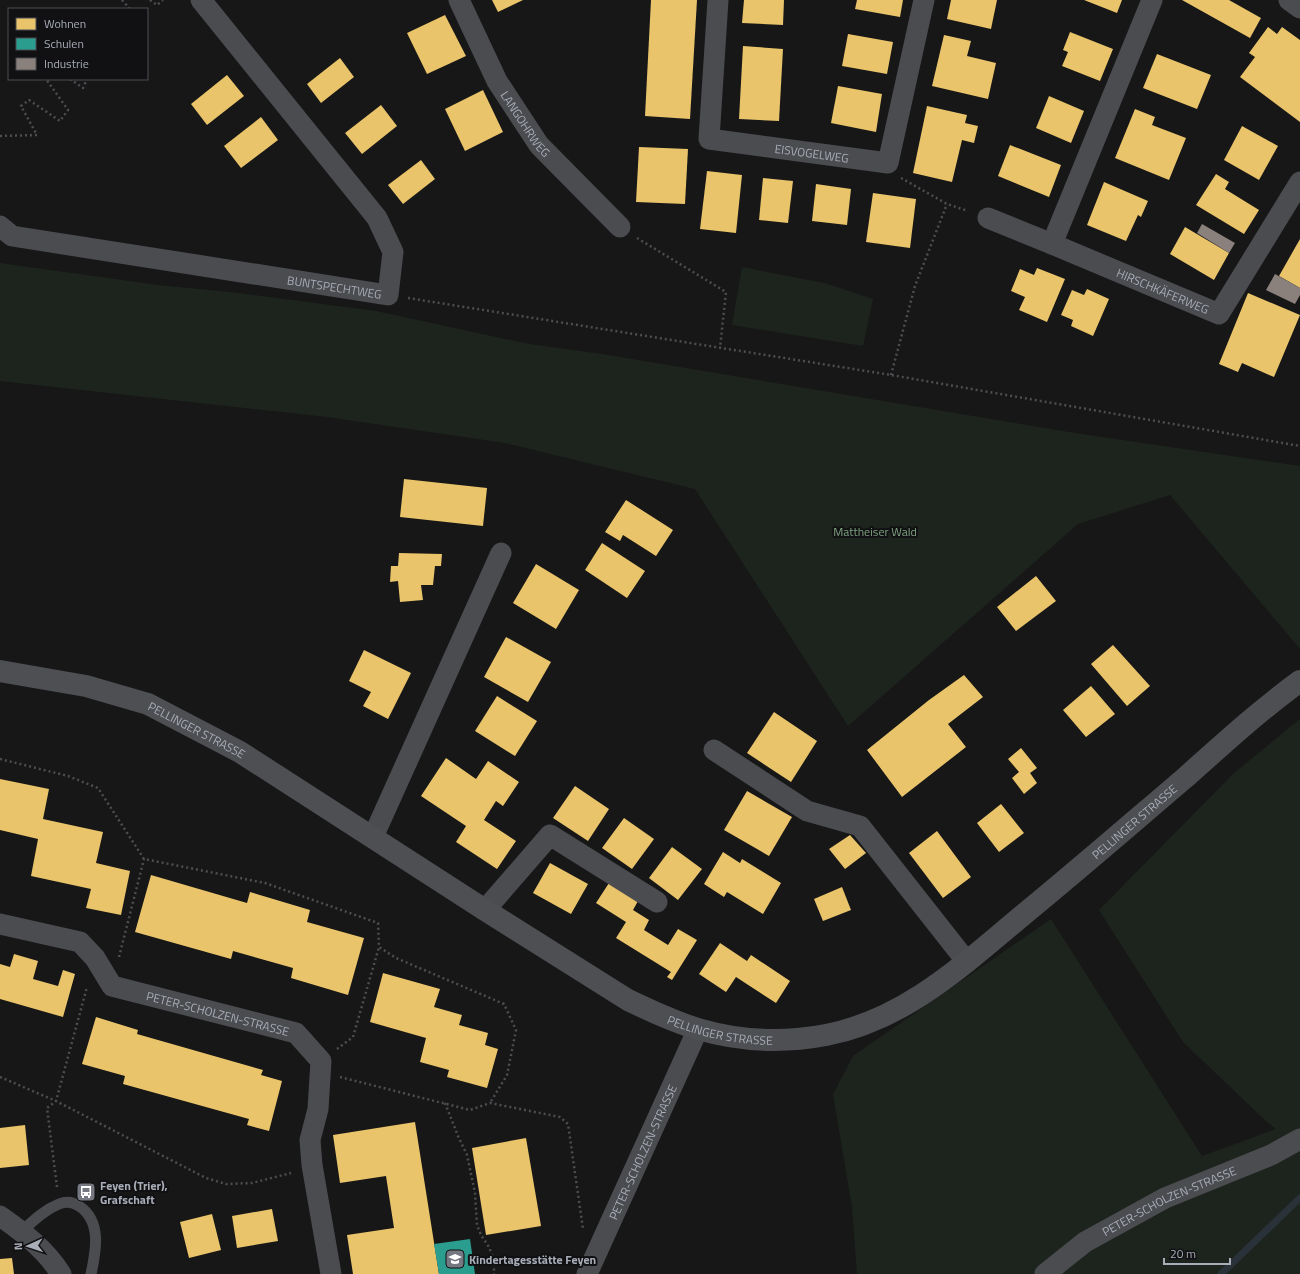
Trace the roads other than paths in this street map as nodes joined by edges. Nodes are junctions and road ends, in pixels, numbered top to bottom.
1 (201, 0) edge
2 (459, 0) edge
3 (718, 0) edge
4 (924, 0) edge
5 (1152, 0) edge
6 (1289, 0) edge
7 (1300, 8) edge
8 (1300, 182) edge
9 (988, 218) dead end
10 (0, 226) edge
11 (620, 227) road end
12 (1052, 244) junction
13 (501, 553) dead end
14 (0, 672) edge
15 (1300, 681) edge
16 (714, 750) dead end
17 (373, 837) junction
18 (657, 902) dead end
19 (485, 910) junction
20 (0, 924) edge
21 (967, 962) junction
22 (698, 1029) junction
23 (1300, 1139) edge
24 (0, 1216) edge
25 (22, 1231) junction
26 (61, 1274) edge
27 (91, 1274) edge
28 (331, 1274) edge
29 (587, 1274) edge
30 (1045, 1274) edge

1 - 10 street, BUNTSPECHTWEG
2 - 11 street, LANGOHRWEG
3 - 4 street, EISVOGELWEG
5 - 12 street
6 - 7 street
8 - 12 street, HIRSCHKÄFERWEG
9 - 12 street, HIRSCHKÄFERWEG
13 - 17 street
14 - 17 main road, PELLINGER STRASSE
15 - 21 main road, PELLINGER STRASSE
16 - 21 street
17 - 19 main road, PELLINGER STRASSE
18 - 19 street
19 - 22 main road, PELLINGER STRASSE
20 - 28 street, PETER-SCHOLZEN-STRASSE
21 - 22 main road, PELLINGER STRASSE
22 - 29 street, PETER-SCHOLZEN-STRASSE
23 - 30 street, PETER-SCHOLZEN-STRASSE
24 - 25 street
25 - 26 street
25 - 27 lane

